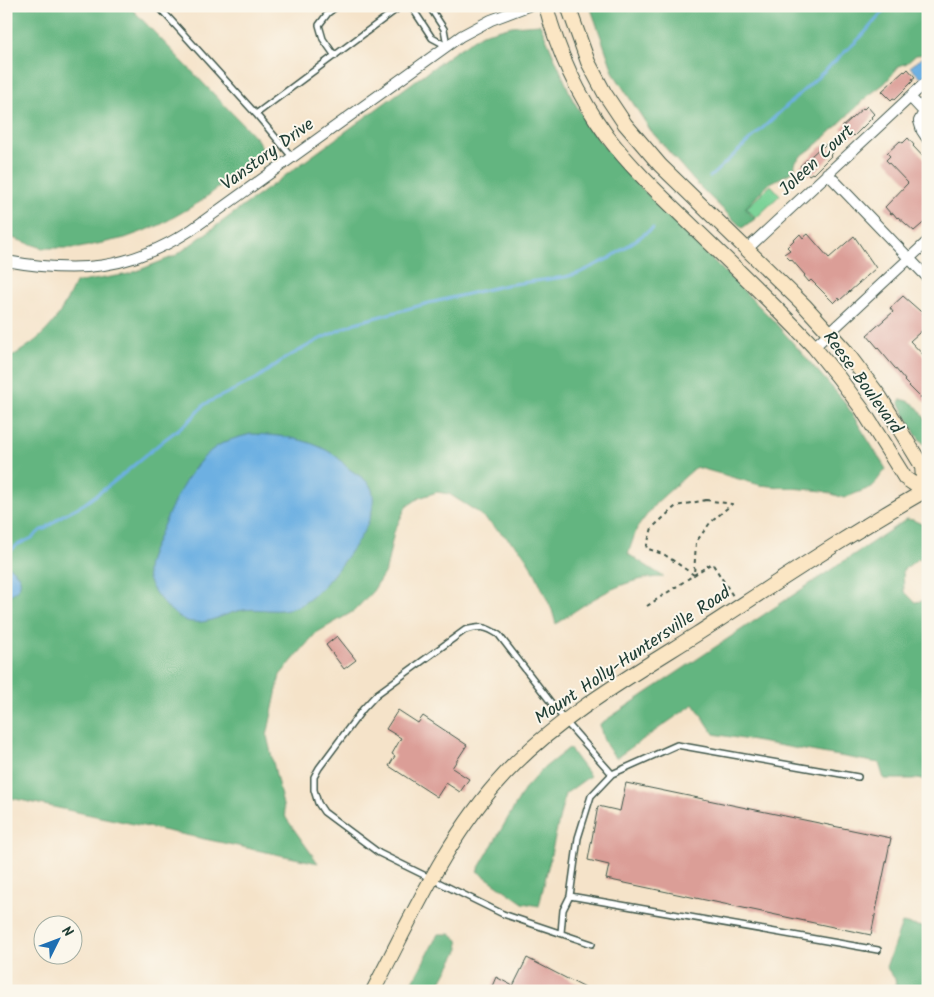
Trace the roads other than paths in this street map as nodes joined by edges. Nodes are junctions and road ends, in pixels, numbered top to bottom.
1 (158, 6) edge
2 (337, 6) edge
3 (401, 6) edge
4 (411, 6) edge
5 (428, 6) edge
6 (528, 6) edge
7 (546, 6) edge
8 (568, 6) edge
9 (448, 46) junction
10 (335, 56) junction
11 (923, 85) dead end
12 (910, 97) junction
13 (926, 111) edge
14 (256, 114) junction
15 (928, 140) edge
16 (292, 158) junction
17 (827, 173) junction
18 (928, 241) edge
19 (747, 250) junction
20 (910, 258) junction
21 (6, 261) edge
22 (928, 278) edge
23 (830, 333) junction
24 (814, 347) junction
25 (926, 492) edge
26 (566, 722) junction
27 (612, 774) junction
28 (858, 776) dead end
29 (432, 880) junction
30 (570, 896) junction
31 (561, 933) junction
32 (592, 944) dead end
33 (878, 950) dead end
34 (373, 991) edge

1 - 14 lane
2 - 10 lane
3 - 10 lane
4 - 9 lane
5 - 9 lane
6 - 9 street, Vanstory Drive
7 - 24 street, Reese Boulevard
8 - 19 street, Reese Boulevard
9 - 16 street, Vanstory Drive
10 - 14 lane
11 - 12 street, Joleen Court
12 - 13 street
12 - 17 street, Joleen Court
13 - 15 street
14 - 16 lane
16 - 21 street, Vanstory Drive
17 - 19 street, Joleen Court
17 - 20 street
18 - 20 street
19 - 23 street, Reese Boulevard
20 - 22 street
20 - 23 street
23 - 24 street
23 - 25 street, Reese Boulevard
24 - 25 street, Reese Boulevard
25 - 26 street, Mount Holly-Huntersville Road
26 - 27 lane
26 - 29 street, Mount Holly-Huntersville Road
26 - 29 lane
27 - 28 lane
27 - 30 lane
29 - 31 lane
29 - 34 street, Mount Holly-Huntersville Road
30 - 31 lane
30 - 33 lane
31 - 32 lane

